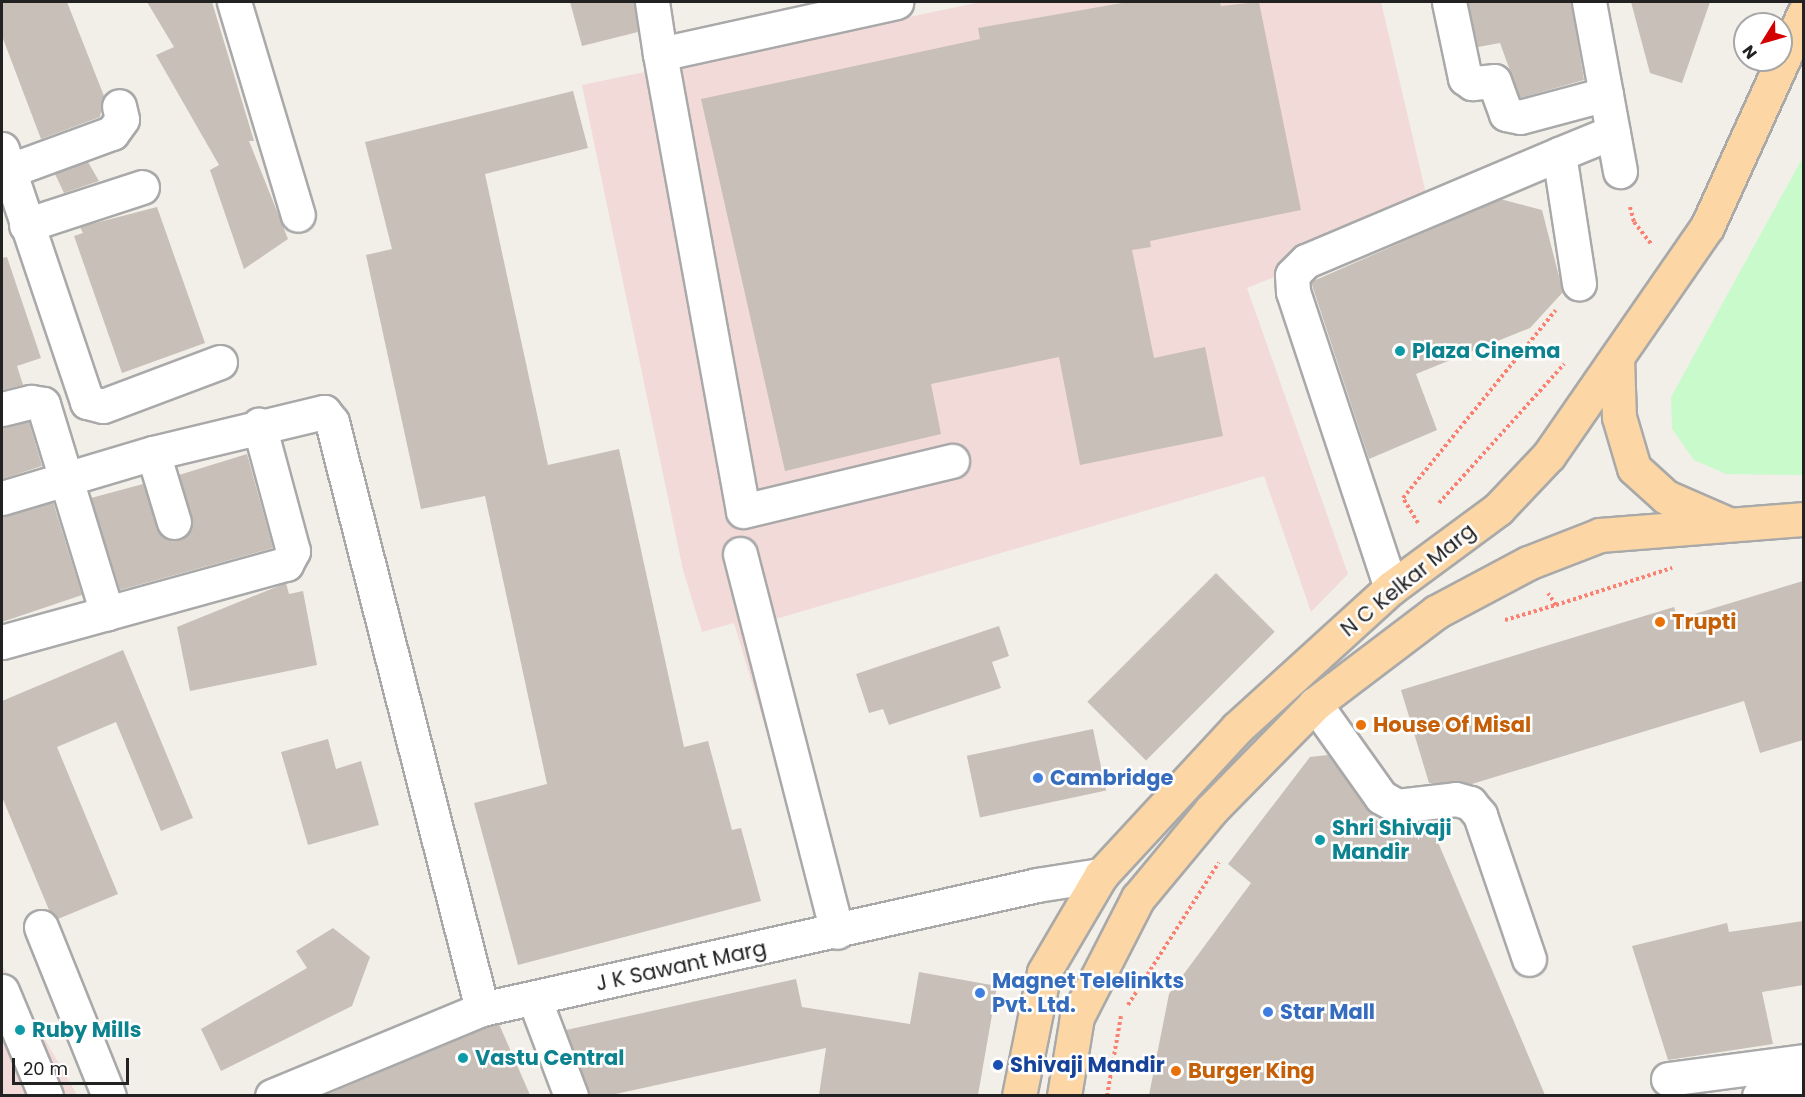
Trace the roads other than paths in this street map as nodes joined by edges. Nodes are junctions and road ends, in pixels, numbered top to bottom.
1 (234, 2) edge
2 (652, 2) edge
3 (896, 2) edge
4 (1449, 2) edge
5 (1589, 2) edge
6 (1803, 13) edge
7 (660, 54) junction
8 (1803, 60) edge
9 (1774, 79) junction
10 (1606, 94) junction
11 (119, 106) dead end
12 (1613, 132) junction
13 (1559, 154) junction
14 (1620, 171) road end
15 (142, 187) dead end
16 (11, 190) edge
17 (298, 215) dead end
18 (1579, 283) road end
19 (1617, 358) junction
20 (220, 362) dead end
21 (2, 410) edge
22 (259, 425) junction
23 (153, 453) junction
24 (952, 461) dead end
25 (68, 478) junction
26 (2, 498) edge
27 (1803, 519) edge
28 (174, 522) dead end
29 (1731, 525) junction
30 (740, 554) dead end
31 (1387, 574) junction
32 (107, 613) junction
33 (2, 642) edge
34 (1315, 704) junction
35 (1101, 875) junction
36 (41, 927) dead end
37 (837, 932) junction
38 (1529, 959) dead end
39 (2, 991) edge
40 (534, 998) junction
41 (482, 1010) junction
42 (1803, 1061) edge
43 (1668, 1079) dead end
44 (1803, 1088) edge
45 (46, 1095) edge
46 (109, 1095) edge
47 (272, 1095) edge
48 (571, 1095) edge
49 (1019, 1095) edge
50 (1064, 1095) edge
51 (1759, 1095) edge

1 - 17 street
2 - 7 street
3 - 7 street
4 - 10 street
5 - 10 street
6 - 9 main road, N C Kelkar Marg
7 - 24 street
8 - 9 main road
9 - 19 main road, N C Kelkar Marg
10 - 12 street
11 - 16 street
12 - 13 street
12 - 14 street
13 - 18 street
13 - 31 street
15 - 16 street
16 - 20 street
19 - 29 main road
19 - 31 main road, N C Kelkar Marg
21 - 25 street
22 - 23 street
22 - 32 street
22 - 41 street
23 - 25 street
23 - 28 street
25 - 26 street
25 - 32 street
27 - 29 main road, N C Kelkar Marg
29 - 34 main road, N C Kelkar Marg
30 - 37 street
31 - 35 main road, N C Kelkar Marg
32 - 33 street
34 - 38 street
34 - 50 main road, N C Kelkar Marg
35 - 37 street, J K Sawant Marg
35 - 49 main road, N C Kelkar Marg
36 - 46 street
37 - 40 street, J K Sawant Marg
39 - 45 street
40 - 41 street, J K Sawant Marg
40 - 48 street
41 - 47 street, J K Sawant Marg
42 - 43 street
44 - 51 street

